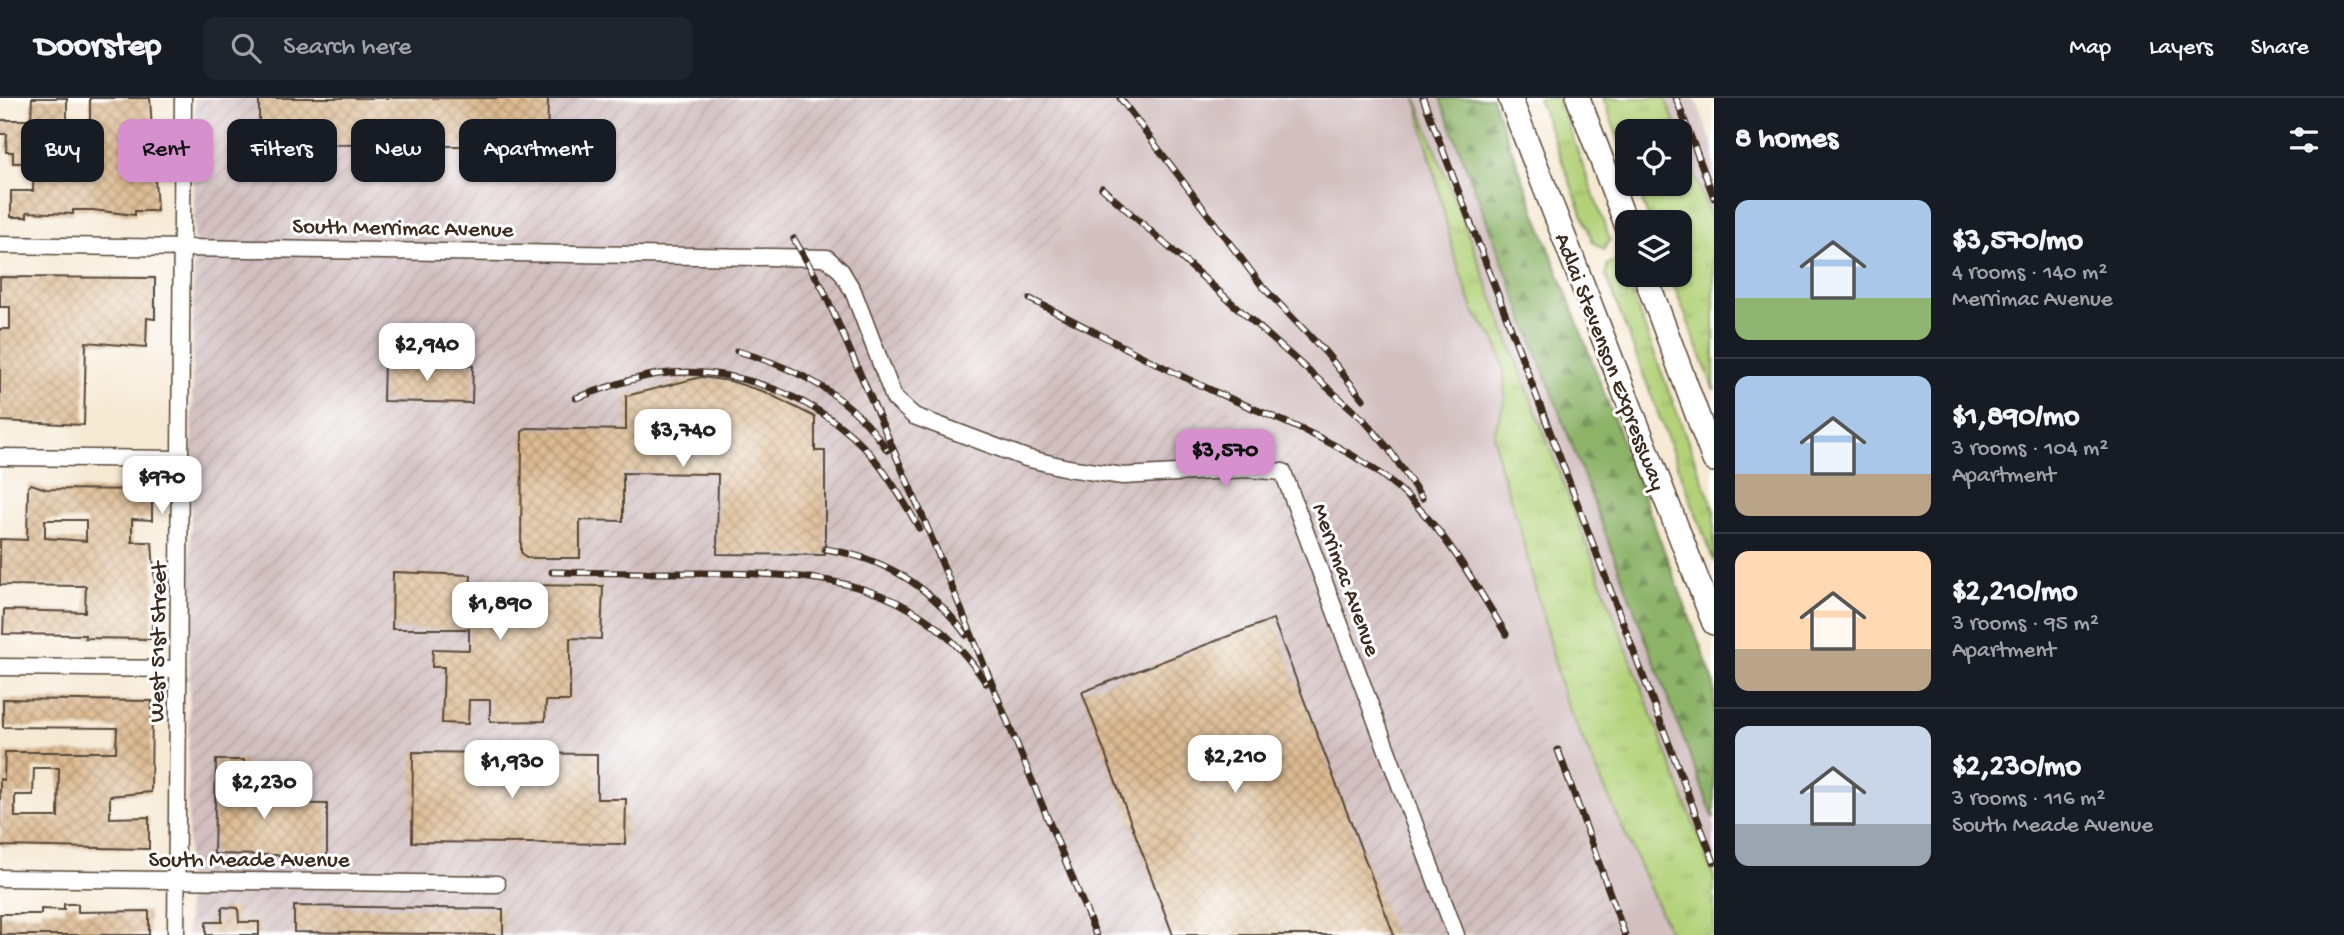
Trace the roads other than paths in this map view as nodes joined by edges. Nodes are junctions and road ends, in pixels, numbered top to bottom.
1 (183, 98) edge
2 (1510, 98) edge
3 (1578, 98) edge
4 (1621, 210) edge
5 (0, 244) edge
6 (182, 245) junction
7 (805, 256) joint
8 (1649, 287) edge
9 (0, 457) edge
10 (181, 459) junction
11 (1714, 460) edge
12 (1714, 623) edge
13 (0, 667) edge
14 (177, 669) junction
15 (0, 878) edge
16 (176, 881) junction
17 (498, 884) dead end
18 (176, 935) edge
19 (1457, 935) edge

1 - 6 street, West 51st Street
2 - 12 highway, Adlai Stevenson Expressway
3 - 4 highway
5 - 6 street, South Merrimac Avenue
6 - 7 street, South Merrimac Avenue
6 - 10 street, West 51st Street
7 - 19 street, Merrimac Avenue
8 - 11 highway
9 - 10 street
10 - 14 street, West 51st Street
13 - 14 street
14 - 16 street, West 51st Street
15 - 16 street, South Meade Avenue
16 - 17 street, South Meade Avenue
16 - 18 street, West 51st Street

